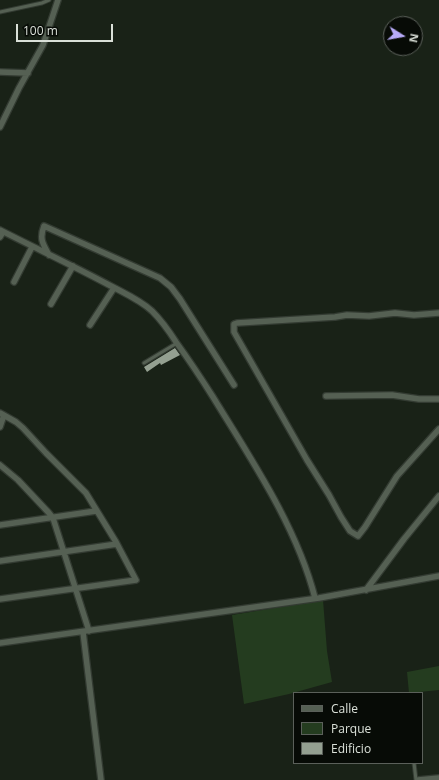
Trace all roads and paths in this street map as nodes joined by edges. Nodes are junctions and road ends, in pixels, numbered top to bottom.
1 (49, 0) edge
2 (58, 0) edge
3 (0, 12) edge
4 (0, 72) edge
5 (28, 73) junction
6 (0, 127) edge
7 (1, 233) edge
8 (32, 247) junction
9 (49, 255) junction
10 (73, 266) junction
11 (14, 282) dead end
12 (114, 288) junction
13 (51, 304) dead end
14 (439, 314) edge
15 (90, 325) dead end
16 (177, 344) junction
17 (144, 363) dead end
18 (234, 385) dead end
19 (326, 396) dead end
20 (439, 399) edge
21 (2, 414) edge
22 (0, 427) edge
23 (439, 429) edge
24 (0, 461) edge
25 (2, 466) edge
26 (439, 496) edge
27 (96, 510) junction
28 (52, 518) junction
29 (0, 525) edge
30 (117, 544) junction
31 (64, 552) junction
32 (0, 562) edge
33 (439, 576) edge
34 (75, 588) junction
35 (366, 590) junction
36 (315, 598) junction
37 (0, 599) edge
38 (86, 631) junction
39 (0, 643) edge
40 (414, 764) edge
41 (439, 778) edge
42 (101, 780) edge
43 (417, 780) edge

1 - 3 lane
2 - 5 street
4 - 5 street
5 - 6 street
7 - 8 street
8 - 9 street
8 - 11 street
9 - 10 street
9 - 18 street
10 - 12 street
10 - 13 street
12 - 15 street
12 - 16 street
14 - 23 street
16 - 17 lane
16 - 36 street
19 - 20 street
21 - 22 street
21 - 27 street
24 - 25 street
25 - 28 street
26 - 35 street
27 - 28 street
27 - 30 street
28 - 29 street
28 - 31 street
30 - 31 street
30 - 34 street
31 - 32 street
31 - 34 street
33 - 35 street
34 - 37 street
34 - 38 street
35 - 36 street
36 - 38 street
38 - 39 street
38 - 42 street
40 - 43 lane
41 - 43 street

